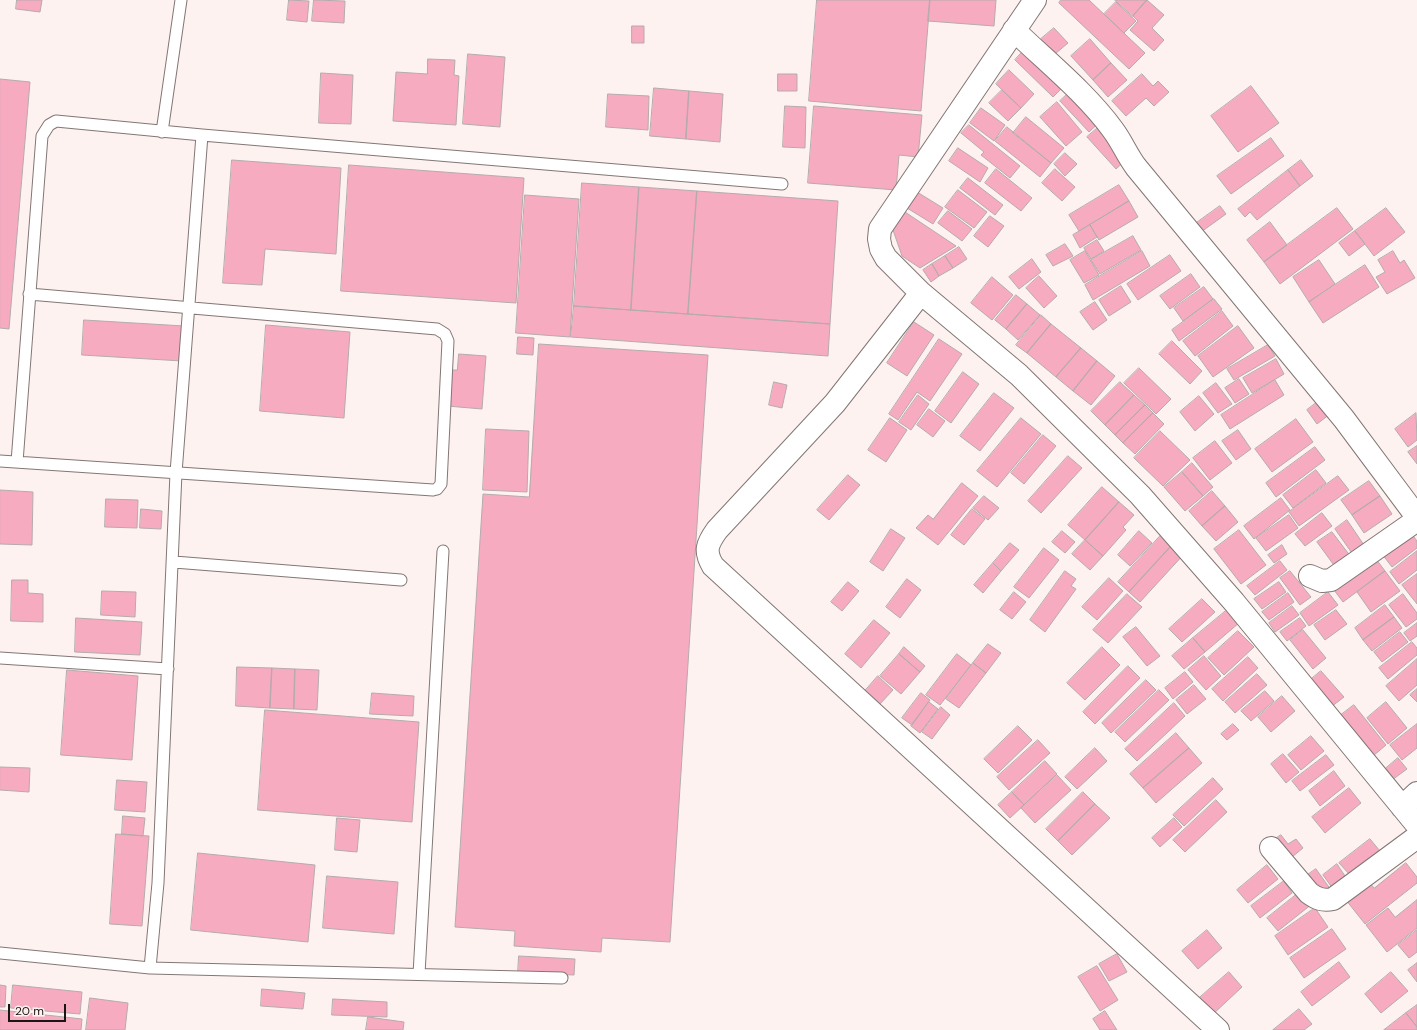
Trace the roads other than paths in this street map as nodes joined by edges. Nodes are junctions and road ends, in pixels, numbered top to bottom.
1 (181, 0) edge
2 (1035, 0) edge
3 (1014, 30) junction
4 (162, 132) junction
5 (202, 135) junction
6 (782, 184) dead end
7 (921, 293) junction
8 (29, 294) junction
9 (190, 307) junction
10 (0, 460) edge
11 (17, 462) junction
12 (176, 473) junction
13 (1417, 517) edge
14 (1417, 520) edge
15 (443, 551) dead end
16 (174, 562) junction
17 (1310, 576) dead end
18 (401, 580) dead end
19 (0, 658) edge
20 (168, 669) junction
21 (1409, 800) edge
22 (1417, 825) edge
23 (1417, 837) edge
24 (1271, 848) dead end
25 (0, 953) edge
26 (150, 968) junction
27 (419, 974) junction
28 (562, 978) dead end
29 (1212, 1028) edge

1 - 4 lane
2 - 3 street
3 - 7 street
3 - 13 street
4 - 5 lane
4 - 8 lane
5 - 6 lane
5 - 9 lane
7 - 21 street
7 - 29 street
8 - 9 lane
8 - 11 lane
9 - 12 lane
9 - 12 lane
10 - 11 lane
11 - 12 lane
12 - 16 lane
14 - 17 street
15 - 27 lane
16 - 18 lane
16 - 20 lane
19 - 20 lane
20 - 26 lane
21 - 22 street
23 - 24 street
25 - 26 lane
26 - 27 lane
27 - 28 lane

